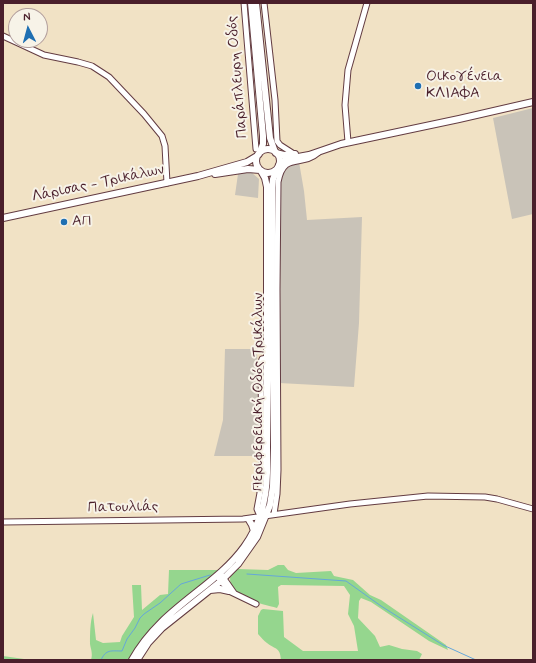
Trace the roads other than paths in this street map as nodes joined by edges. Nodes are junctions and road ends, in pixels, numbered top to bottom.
1 (244, 3) edge
2 (251, 3) edge
3 (256, 3) edge
4 (264, 3) edge
5 (367, 3) edge
6 (3, 36) edge
7 (533, 102) edge
8 (348, 142) junction
9 (321, 150) junction
10 (258, 153) junction
11 (276, 153) junction
12 (294, 154) junction
13 (278, 166) junction
14 (261, 170) junction
15 (198, 176) junction
16 (167, 182) junction
17 (3, 218) edge
18 (275, 249) junction
19 (533, 509) edge
20 (265, 517) junction
21 (246, 520) junction
22 (3, 522) edge
23 (254, 531) junction
24 (221, 577) junction
25 (210, 590) junction
26 (232, 592) junction
27 (256, 604) dead end
28 (132, 660) edge
29 (137, 660) edge

1 - 10 street, Παράπλευρη Οδός
2 - 10 main road
3 - 11 main road
4 - 12 street
5 - 8 street
6 - 16 street
7 - 8 main road
8 - 9 main road
9 - 12 main road
9 - 13 main road
9 - 18 street
10 - 11 main road
10 - 14 main road
10 - 15 main road, Λάρισας - Τρικάλων
11 - 12 main road
11 - 13 main road
13 - 14 main road
13 - 18 main road, Περιφερειακή Οδός Τρικάλων
14 - 15 main road, Λάρισας - Τρικάλων
14 - 20 main road, Περιφερειακή Οδός Τρικάλων
15 - 16 main road, Λάρισας - Τρικάλων
16 - 17 main road, Λάρισας - Τρικάλων
18 - 20 main road, Περιφερειακή Οδός Τρικάλων
19 - 20 street, Πατουλιάς
20 - 21 street, Πατουλιάς
20 - 23 main road, Περιφερειακή Οδός Τρικάλων
20 - 24 main road, Περιφερειακή Οδός Τρικάλων
21 - 22 street, Πατουλιάς
21 - 23 main road
23 - 24 main road, Περιφερειακή Οδός Τρικάλων
24 - 25 main road, Περιφερειακή Οδός Τρικάλων
24 - 26 street
24 - 28 main road, Περιφερειακή Οδός Τρικάλων
25 - 26 main road
25 - 29 main road, Περιφερειακή Οδός Τρικάλων
26 - 27 street

